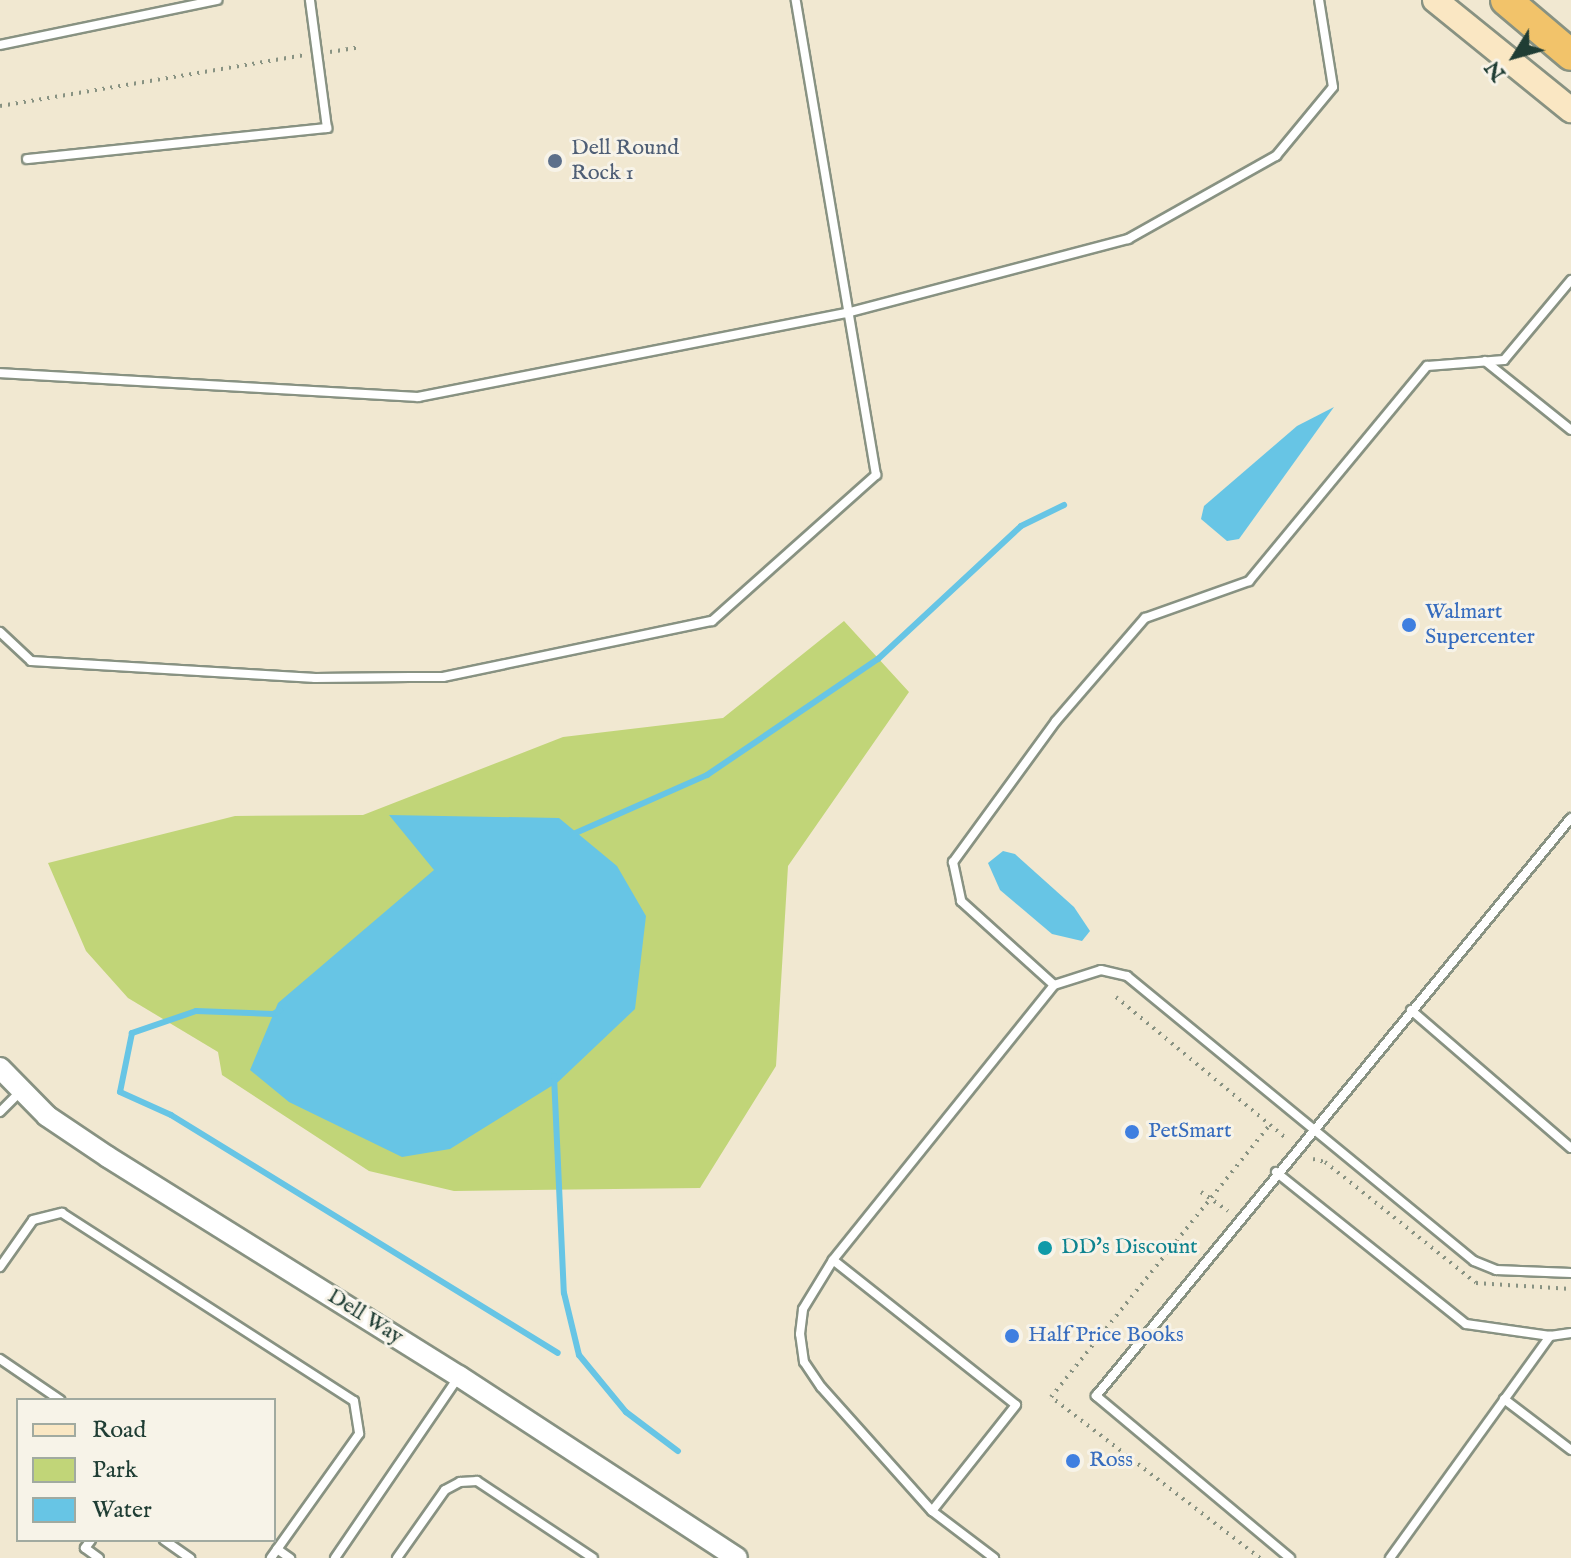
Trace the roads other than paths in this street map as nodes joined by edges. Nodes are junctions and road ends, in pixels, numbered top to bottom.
1 (217, 0) edge
2 (310, 0) edge
3 (796, 0) edge
4 (1319, 0) edge
5 (1435, 0) edge
6 (1506, 0) edge
7 (1536, 0) edge
8 (1571, 30) edge
9 (0, 45) edge
10 (1571, 55) edge
11 (1571, 110) edge
12 (27, 159) dead end
13 (1571, 280) edge
14 (846, 313) junction
15 (1485, 361) junction
16 (0, 373) edge
17 (1571, 430) edge
18 (0, 632) edge
19 (1571, 818) edge
20 (1054, 985) junction
21 (1411, 1010) junction
22 (0, 1068) edge
23 (20, 1092) junction
24 (0, 1112) edge
25 (1312, 1128) junction
26 (1571, 1148) edge
27 (1276, 1172) junction
28 (833, 1260) junction
29 (0, 1267) edge
30 (1571, 1273) edge
31 (1571, 1333) edge
32 (1550, 1336) junction
33 (0, 1359) edge
34 (459, 1376) junction
35 (57, 1398) edge
36 (1504, 1399) junction
37 (1571, 1450) edge
38 (932, 1511) junction
39 (167, 1542) edge
40 (88, 1544) edge
41 (277, 1549) junction
42 (78, 1558) edge
43 (99, 1558) edge
44 (190, 1558) edge
45 (271, 1558) edge
46 (290, 1558) edge
47 (335, 1558) edge
48 (397, 1558) edge
49 (593, 1558) edge
50 (737, 1558) edge
51 (994, 1558) edge
52 (1290, 1558) edge
53 (1390, 1558) edge

1 - 9 lane
2 - 12 lane
3 - 14 lane
4 - 14 lane
5 - 11 main road
6 - 10 highway
7 - 8 highway
13 - 15 lane
14 - 16 lane
14 - 18 lane
15 - 17 lane
15 - 20 lane
19 - 21 lane
20 - 25 lane
20 - 28 lane
21 - 25 lane
21 - 26 lane
22 - 23 street, Dell Way
23 - 24 lane
23 - 34 street, Dell Way
25 - 27 lane
25 - 30 lane
27 - 32 lane
27 - 52 lane
28 - 38 lane
28 - 38 lane
29 - 41 lane
31 - 32 lane
32 - 36 lane
33 - 35 lane
34 - 47 lane
34 - 50 street, Dell Way
36 - 37 lane
36 - 53 lane
38 - 51 lane
39 - 44 lane
40 - 42 lane
40 - 43 lane
41 - 45 lane
41 - 46 lane
48 - 49 lane

